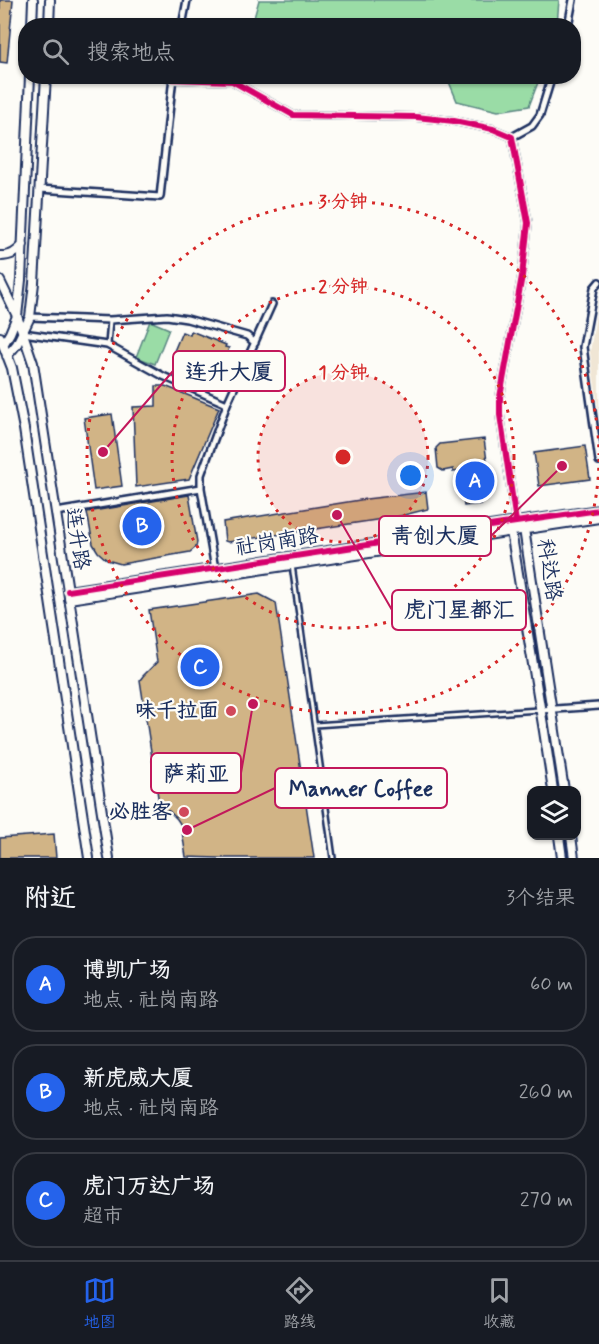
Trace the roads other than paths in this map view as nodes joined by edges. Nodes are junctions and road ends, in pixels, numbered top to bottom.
1 (33, 0) edge
2 (50, 0) edge
3 (187, 0) edge
4 (573, 0) edge
5 (32, 18) edge
6 (49, 18) edge
7 (184, 18) edge
8 (570, 18) edge
9 (30, 84) edge
10 (46, 84) edge
11 (172, 84) edge
12 (237, 84) edge
13 (550, 84) edge
14 (512, 137) junction
15 (39, 189) junction
16 (22, 245) junction
17 (0, 256) edge
18 (0, 281) edge
19 (599, 282) edge
20 (272, 304) dead end
21 (17, 316) junction
22 (30, 317) junction
23 (110, 320) junction
24 (23, 333) junction
25 (1, 341) edge
26 (255, 343) junction
27 (107, 345) junction
28 (7, 356) junction
29 (227, 404) junction
30 (599, 461) edge
31 (201, 488) junction
32 (599, 510) edge
33 (56, 512) junction
34 (599, 518) edge
35 (516, 522) junction
36 (524, 529) junction
37 (511, 531) junction
38 (292, 561) junction
39 (214, 569) junction
40 (68, 595) junction
41 (599, 706) edge
42 (553, 709) junction
43 (541, 710) junction
44 (315, 724) junction
45 (552, 786) edge
46 (563, 786) edge
47 (560, 840) edge
48 (572, 840) edge
49 (88, 858) edge
50 (109, 858) edge
51 (333, 858) edge
52 (562, 858) edge
53 (574, 858) edge

1 - 5 street
2 - 6 street
3 - 7 street
4 - 8 street
9 - 16 street
10 - 15 street
11 - 15 street
12 - 14 street
13 - 14 street
14 - 35 street
15 - 22 street
16 - 17 street
16 - 21 street
18 - 21 street, 连升路
19 - 30 street
20 - 26 street
21 - 24 street, 连升路
21 - 25 street
22 - 23 street
22 - 24 street
23 - 26 street
23 - 27 lane
24 - 27 street
24 - 28 street
24 - 33 street, 连升路
25 - 28 street, 连升路
26 - 29 street
27 - 29 street
28 - 49 street, 连升路
29 - 31 street
31 - 33 street
31 - 39 street
32 - 35 street, 社岗南路
33 - 40 street, 连升路
34 - 36 street, 社岗南路
35 - 36 street, 科达路
35 - 37 street, 科达路
35 - 38 street, 社岗南路
36 - 37 street, 社岗南路
36 - 42 street, 科达路
37 - 38 street, 社岗南路
37 - 43 street, 科达路
38 - 39 street, 社岗南路
38 - 40 street, 社岗南路
38 - 44 lane
39 - 40 street, 社岗南路
40 - 50 street, 连升路
41 - 42 street
42 - 43 street
42 - 46 street, 科达路
43 - 44 lane
43 - 45 street, 科达路
44 - 51 lane
47 - 52 street
48 - 53 street

